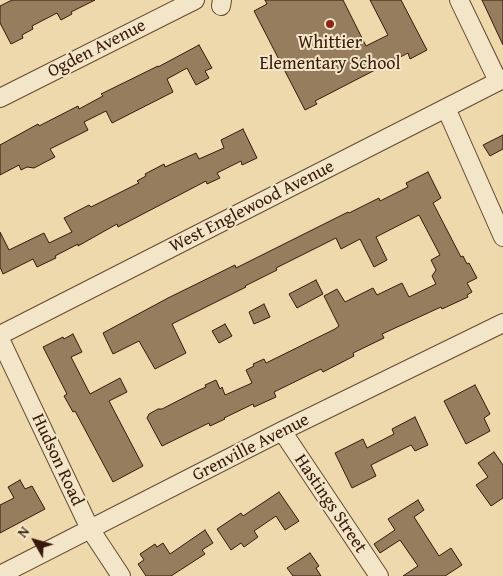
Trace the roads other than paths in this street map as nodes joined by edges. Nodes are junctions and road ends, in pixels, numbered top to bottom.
1 (195, 0) edge
2 (459, 0) edge
3 (500, 80) edge
4 (0, 98) edge
5 (446, 108) junction
6 (503, 237) edge
7 (503, 323) edge
8 (0, 335) edge
9 (0, 339) edge
10 (282, 431) junction
11 (90, 529) junction
12 (0, 575) edge
13 (121, 576) edge
14 (379, 576) edge

1 - 4 street, Ogden Avenue
2 - 3 street
3 - 5 street, West Englewood Avenue
5 - 6 street
5 - 8 street, West Englewood Avenue
7 - 10 street, Grenville Avenue
9 - 11 street, Hudson Road
10 - 11 street, Grenville Avenue
10 - 14 street, Hastings Street
11 - 12 street, Grenville Avenue
11 - 13 street, Hudson Road

